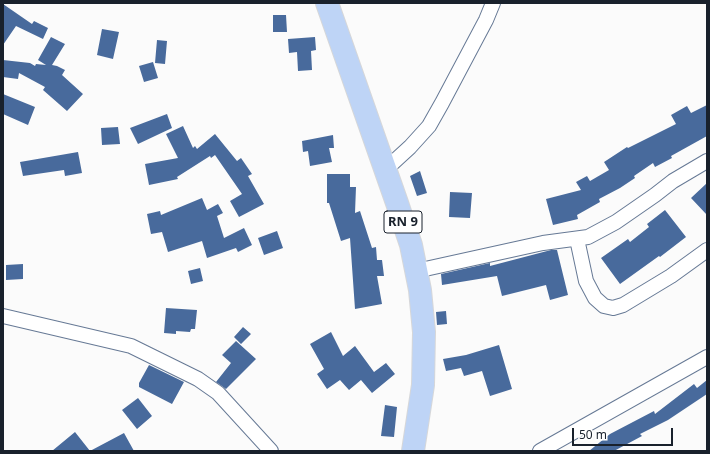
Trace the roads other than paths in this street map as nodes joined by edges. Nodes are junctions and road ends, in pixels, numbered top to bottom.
1 (327, 3) edge
2 (493, 3) edge
3 (707, 161) edge
4 (386, 169) junction
5 (577, 239) junction
6 (707, 250) edge
7 (416, 271) junction
8 (3, 316) edge
9 (707, 356) edge
10 (271, 451) edge
11 (413, 451) edge
12 (540, 451) edge

1 - 4 main road, RN 9
2 - 4 street
3 - 5 street
4 - 7 main road, RN 9
5 - 6 street
5 - 7 street
7 - 11 main road, RN 9
8 - 10 street
9 - 12 street

